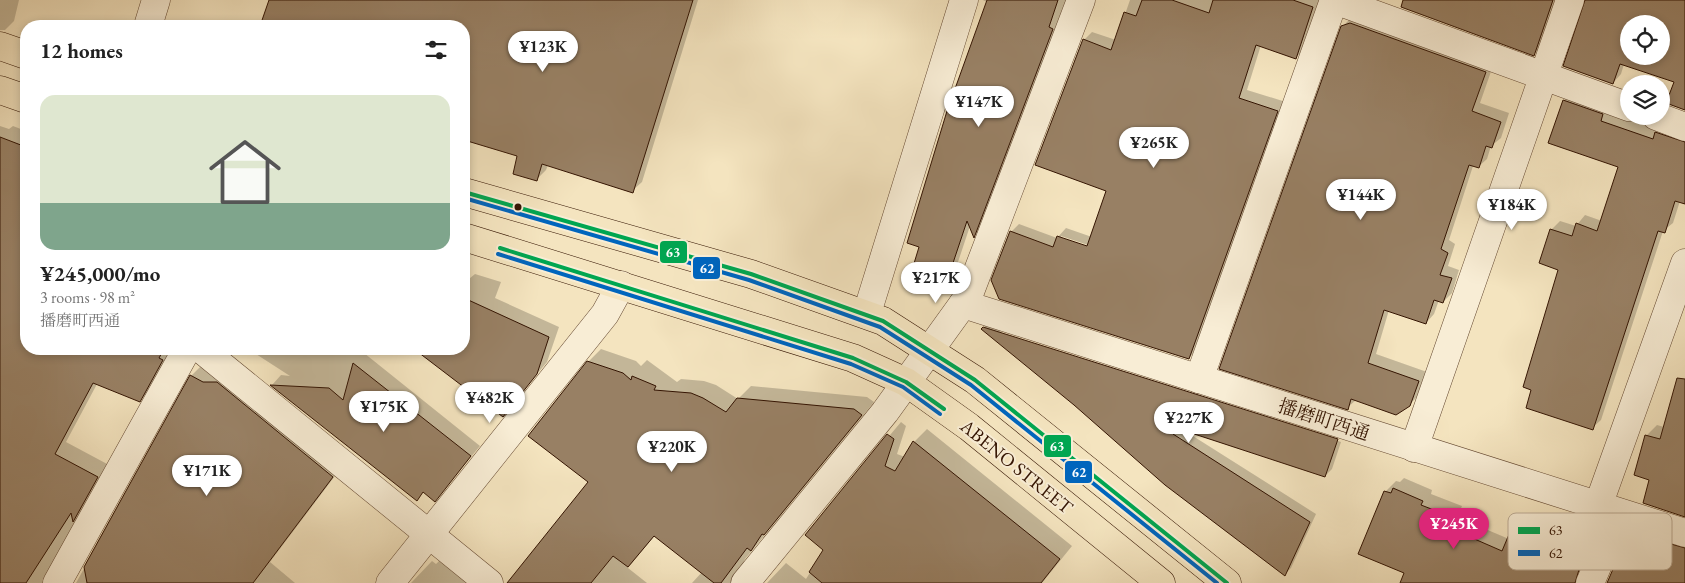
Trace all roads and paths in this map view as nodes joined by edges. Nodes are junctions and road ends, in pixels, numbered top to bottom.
1 (156, 0) edge
2 (964, 0) edge
3 (1081, 0) edge
4 (1335, 0) edge
5 (1570, 0) edge
6 (150, 20) edge
7 (0, 46) edge
8 (20, 53) edge
9 (1544, 76) junction
10 (0, 90) edge
11 (20, 97) edge
12 (1620, 103) edge
13 (1670, 121) edge
14 (1685, 127) edge
15 (470, 194) edge
16 (470, 239) edge
17 (1685, 263) edge
18 (621, 286) junction
19 (963, 304) junction
20 (867, 313) junction
21 (930, 350) junction
22 (184, 355) edge
23 (208, 355) edge
24 (1199, 379) junction
25 (906, 382) junction
26 (1414, 448) junction
27 (1609, 509) junction
28 (1608, 513) edge
29 (1621, 513) edge
30 (1672, 530) edge
31 (429, 533) junction
32 (1685, 534) edge
33 (1593, 570) edge
34 (62, 581) edge
35 (390, 583) edge
36 (489, 583) edge
37 (745, 583) edge
38 (1161, 583) edge
39 (1227, 583) edge
40 (1590, 583) edge

1 - 6 street
2 - 20 street
3 - 19 street
4 - 9 street
4 - 24 street
5 - 9 street
7 - 8 main road
9 - 12 street
9 - 26 street
10 - 11 main road
13 - 14 street
15 - 20 main road
16 - 18 main road, ABENO STREET
17 - 27 street
18 - 25 main road, ABENO STREET
18 - 31 street
19 - 21 street
19 - 24 street, 播磨町西通
20 - 21 main road
21 - 25 street
21 - 39 main road
22 - 34 street
23 - 31 street
24 - 26 street, 播磨町西通
25 - 37 street
25 - 38 main road, ABENO STREET
26 - 27 street, 播磨町西通
27 - 28 street
27 - 29 street, 播磨町西通
30 - 32 street, 播磨町西通
31 - 35 street
31 - 36 street
33 - 40 street

